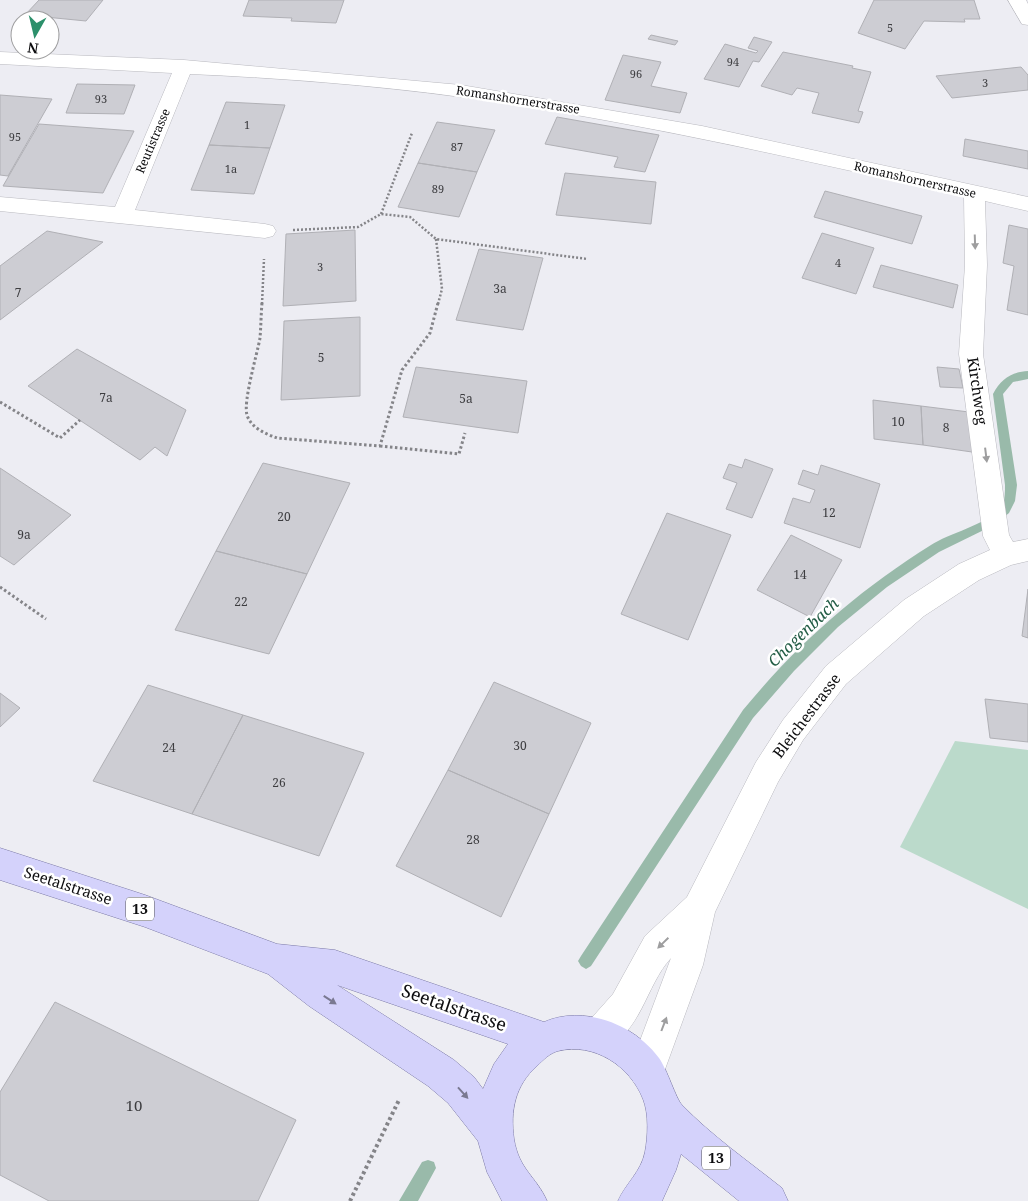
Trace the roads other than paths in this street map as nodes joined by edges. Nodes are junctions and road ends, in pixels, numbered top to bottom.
1 (1017, 0) edge
2 (1028, 20) edge
3 (0, 58) edge
4 (184, 66) junction
5 (974, 193) junction
6 (0, 204) edge
7 (1028, 204) edge
8 (122, 215) junction
9 (265, 231) road end
10 (1017, 552) edge
11 (0, 864) edge
12 (699, 909) junction
13 (277, 960) junction
14 (600, 1034) junction
15 (543, 1038) junction
16 (647, 1070) junction
17 (664, 1113) junction
18 (494, 1132) junction
19 (512, 1193) edge
20 (642, 1200) edge
21 (769, 1201) edge

1 - 2 street
3 - 4 street, Romanshornerstrasse
4 - 5 street, Romanshornerstrasse
4 - 8 street, Reutistrasse
5 - 7 street, Romanshornerstrasse
5 -> 10 street, Kirchweg
6 - 8 street
8 - 9 street
10 - 12 street, Bleichestrasse
11 - 13 main road, Seetalstrasse / 13
12 -> 14 street, Bleichestrasse
16 -> 12 street, Bleichestrasse
13 - 15 main road, Seetalstrasse / 13
13 -> 18 main road, Seetalstrasse / 13
14 - 15 main road
14 - 16 main road
15 - 18 main road
16 - 17 main road
17 - 20 main road
17 - 21 main road, 13
18 - 19 main road

